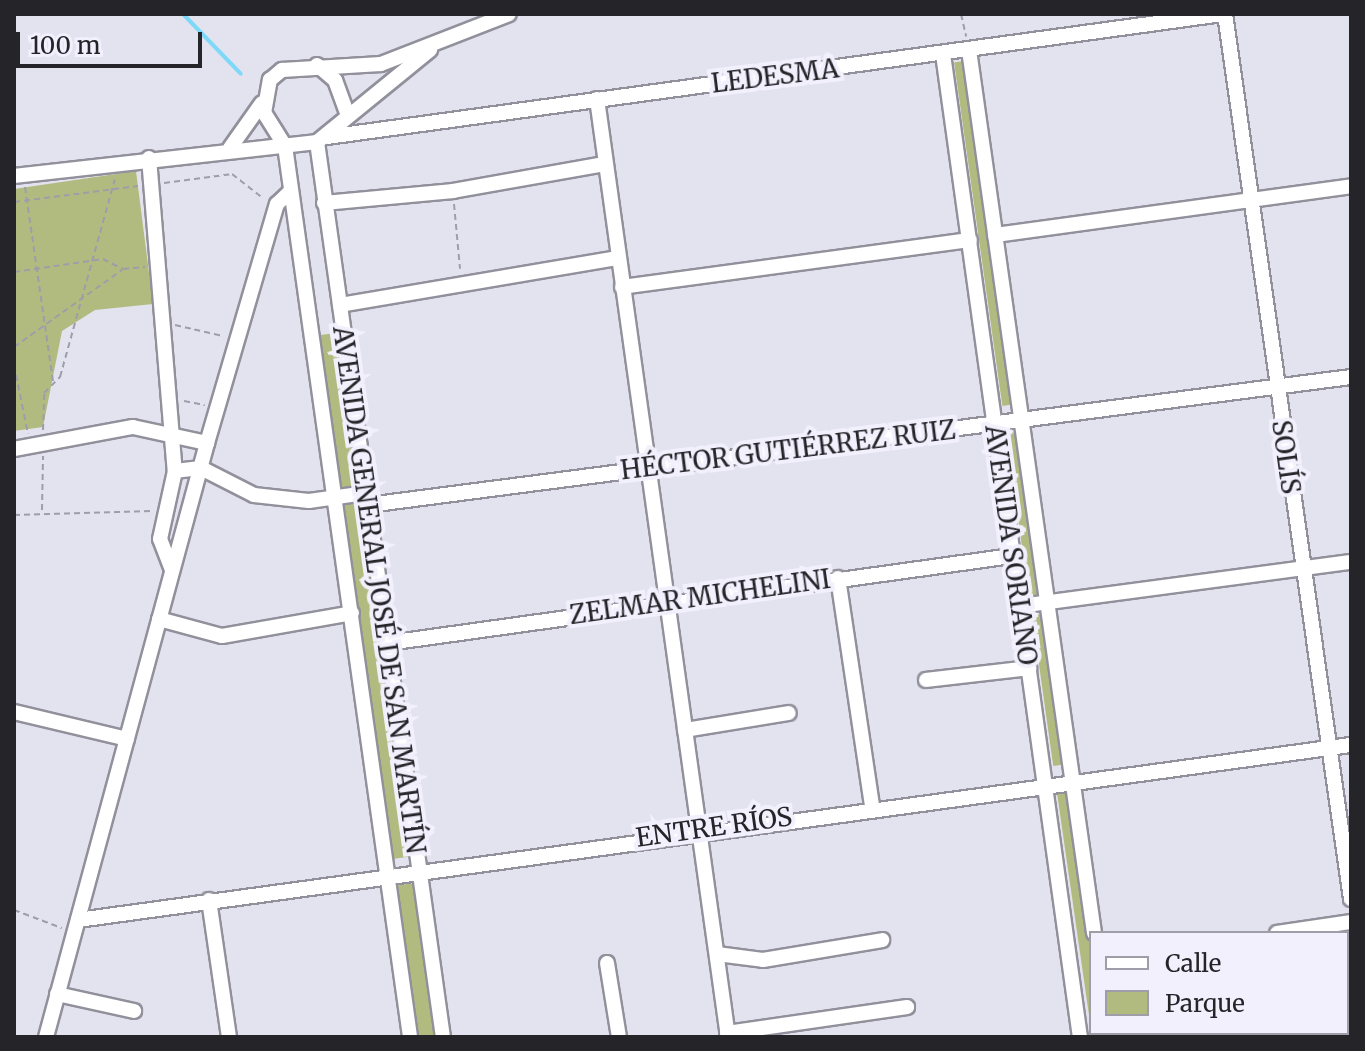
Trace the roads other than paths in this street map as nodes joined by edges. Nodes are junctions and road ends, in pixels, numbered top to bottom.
1 (509, 14) edge
2 (1224, 14) edge
3 (430, 50) junction
4 (969, 50) junction
5 (943, 54) junction
6 (317, 65) junction
7 (264, 99) junction
8 (597, 99) junction
9 (352, 110) junction
10 (371, 131) junction
11 (322, 140) junction
12 (285, 146) junction
13 (230, 148) junction
14 (149, 158) junction
15 (605, 164) junction
16 (19, 175) edge
17 (1351, 186) edge
18 (290, 192) junction
19 (1251, 200) junction
20 (324, 203) junction
21 (995, 235) junction
22 (970, 240) junction
23 (617, 258) junction
24 (622, 287) junction
25 (340, 305) junction
26 (1351, 377) edge
27 (1277, 388) junction
28 (1022, 421) junction
29 (994, 424) junction
30 (172, 433) junction
31 (207, 443) junction
32 (14, 449) edge
33 (201, 468) junction
34 (646, 468) junction
35 (175, 471) junction
36 (337, 499) junction
37 (367, 499) junction
38 (1012, 556) junction
39 (1351, 562) edge
40 (1301, 569) junction
41 (173, 570) junction
42 (838, 578) junction
43 (666, 600) junction
44 (1047, 602) junction
45 (1020, 606) junction
46 (352, 613) junction
47 (159, 619) junction
48 (388, 643) junction
49 (1029, 668) junction
50 (926, 680) dead end
51 (14, 712) edge
52 (789, 713) dead end
53 (685, 730) junction
54 (127, 739) junction
55 (1351, 745) edge
56 (1326, 748) junction
57 (1072, 778) junction
58 (1043, 782) junction
59 (872, 806) junction
60 (699, 829) junction
61 (418, 869) junction
62 (387, 874) junction
63 (1351, 899) edge
64 (209, 900) junction
65 (1351, 922) edge
66 (76, 926) junction
67 (1094, 931) edge
68 (1290, 931) edge
69 (882, 940) dead end
70 (717, 954) junction
71 (607, 963) dead end
72 (57, 994) junction
73 (907, 1007) dead end
74 (134, 1011) dead end
75 (47, 1035) edge
76 (728, 1035) edge
77 (229, 1037) edge
78 (410, 1037) edge
79 (443, 1037) edge
80 (619, 1037) edge
81 (1080, 1037) edge

1 - 3 street
2 - 4 street, LEDESMA
2 - 19 street, SOLÍS
3 - 6 street
3 - 9 street
4 - 5 street, LEDESMA
4 - 21 street, AVENIDA SORIANO
5 - 8 street, LEDESMA
5 - 22 street, AVENIDA SORIANO
6 - 7 street
6 - 9 street
7 - 12 street
7 - 13 street
8 - 10 street, LEDESMA
8 - 15 street
9 - 10 street
9 - 11 street
10 - 11 street, LEDESMA
11 - 12 street
11 - 20 street, AVENIDA GENERAL JOSÉ DE SAN MARTÍN
12 - 13 street
12 - 18 street, AVENIDA GENERAL JOSÉ DE SAN MARTÍN
13 - 14 street
14 - 16 street
14 - 30 street
15 - 20 street
15 - 23 street
17 - 19 street
18 - 31 street
18 - 36 street, AVENIDA GENERAL JOSÉ DE SAN MARTÍN
19 - 21 street
19 - 27 street, SOLÍS
20 - 25 street, AVENIDA GENERAL JOSÉ DE SAN MARTÍN
21 - 28 street, AVENIDA SORIANO
22 - 24 street
22 - 29 street, AVENIDA SORIANO
23 - 24 street
23 - 25 street
24 - 34 street
25 - 37 street, AVENIDA GENERAL JOSÉ DE SAN MARTÍN
26 - 27 street, HÉCTOR GUTIÉRREZ RUIZ
27 - 28 street, HÉCTOR GUTIÉRREZ RUIZ
27 - 40 street, SOLÍS
28 - 29 street, HÉCTOR GUTIÉRREZ RUIZ
28 - 44 street, AVENIDA SORIANO
29 - 34 street, HÉCTOR GUTIÉRREZ RUIZ
29 - 38 street, AVENIDA SORIANO
30 - 31 street
30 - 32 street
30 - 35 street
31 - 33 street
33 - 35 street
33 - 36 street, HÉCTOR GUTIÉRREZ RUIZ
33 - 41 street
34 - 37 street, HÉCTOR GUTIÉRREZ RUIZ
34 - 43 street
35 - 41 street
36 - 37 street, HÉCTOR GUTIÉRREZ RUIZ
36 - 46 street, AVENIDA GENERAL JOSÉ DE SAN MARTÍN
37 - 48 street, AVENIDA GENERAL JOSÉ DE SAN MARTÍN
38 - 42 street, ZELMAR MICHELINI
38 - 45 street, AVENIDA SORIANO
39 - 40 street
40 - 44 street
40 - 56 street, SOLÍS
41 - 47 street
42 - 43 street, ZELMAR MICHELINI
42 - 59 street
43 - 48 street, ZELMAR MICHELINI
43 - 53 street
44 - 45 street
44 - 57 street, AVENIDA SORIANO
45 - 49 street, AVENIDA SORIANO
46 - 47 street
46 - 62 street, AVENIDA GENERAL JOSÉ DE SAN MARTÍN
47 - 54 street
48 - 61 street, AVENIDA GENERAL JOSÉ DE SAN MARTÍN
49 - 50 street
49 - 58 street, AVENIDA SORIANO
51 - 54 street
52 - 53 street
53 - 60 street
54 - 66 street
55 - 56 street, ENTRE RÍOS
56 - 57 street, ENTRE RÍOS
56 - 63 street, SOLÍS
57 - 58 street, ENTRE RÍOS
57 - 67 street, AVENIDA SORIANO
58 - 59 street, ENTRE RÍOS
58 - 81 street, AVENIDA SORIANO
59 - 60 street, ENTRE RÍOS
60 - 61 street, ENTRE RÍOS
60 - 70 street
61 - 62 street, ENTRE RÍOS
61 - 79 street, AVENIDA GENERAL JOSÉ DE SAN MARTÍN
62 - 64 street, ENTRE RÍOS
62 - 78 street, AVENIDA GENERAL JOSÉ DE SAN MARTÍN
64 - 66 street, ENTRE RÍOS
64 - 77 street
65 - 68 street
66 - 72 street
69 - 70 street
70 - 76 street
71 - 80 street
72 - 74 street
72 - 75 street
73 - 76 street

